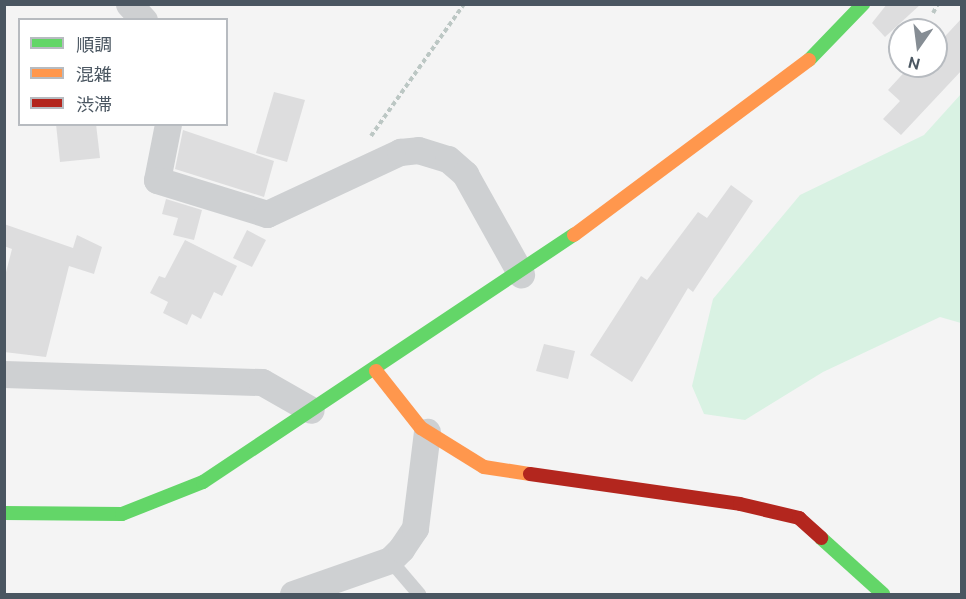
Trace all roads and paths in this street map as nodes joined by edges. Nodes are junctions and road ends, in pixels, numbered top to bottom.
1 (129, 4) edge
2 (464, 4) edge
3 (863, 4) edge
4 (938, 4) edge
5 (933, 13) dead end
6 (142, 18) edge
7 (168, 126) edge
8 (360, 172) junction
9 (522, 274) junction
10 (376, 371) junction
11 (4, 374) edge
12 (311, 410) junction
13 (427, 432) junction
14 (4, 513) edge
15 (390, 560) junction
16 (293, 594) edge
17 (419, 594) edge
18 (883, 594) edge

1 - 6 street
2 - 8 path
3 - 9 street
4 - 5 path
7 - 8 street
8 - 9 street
9 - 10 street
10 - 12 street
10 - 13 street
11 - 12 street
12 - 14 street
13 - 15 street
13 - 18 street
15 - 16 street
15 - 17 lane

